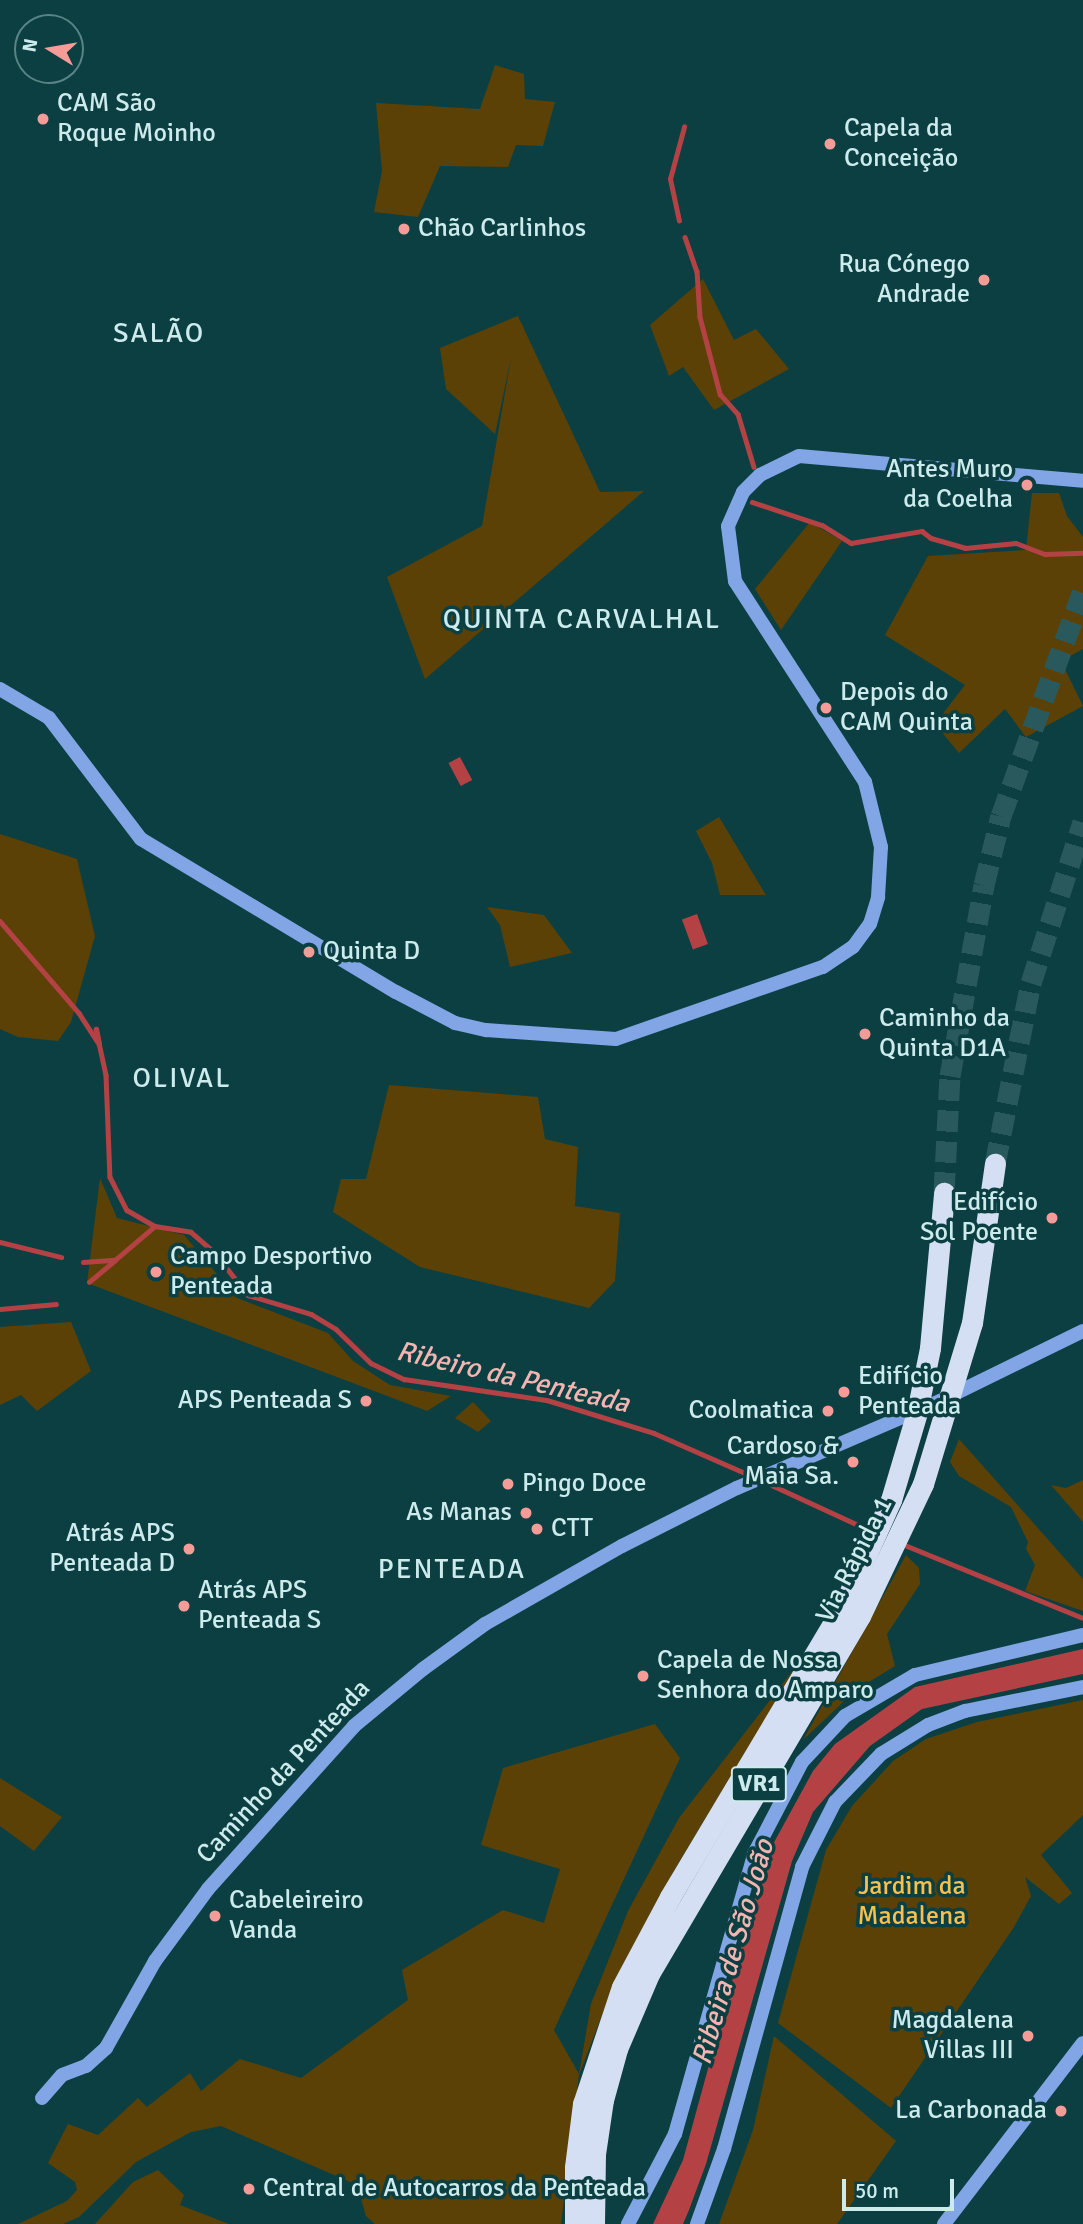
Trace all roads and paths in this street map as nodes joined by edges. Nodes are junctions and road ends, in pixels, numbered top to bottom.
1 (1083, 481) edge
2 (0, 690) edge
3 (995, 1164) tunnel mouth
4 (944, 1193) tunnel mouth
5 (1083, 1331) edge
6 (862, 1591) junction
7 (1083, 1635) edge
8 (1083, 1688) edge
9 (1083, 2043) edge
10 (609, 2046) junction
11 (42, 2098) dead end
12 (575, 2224) edge
13 (594, 2224) edge
14 (628, 2224) edge
15 (696, 2224) edge
16 (944, 2224) edge

1 - 2 street
3 - 6 highway, Via Rápida 1 / VR1
4 - 6 highway, Via Rápida 1 / VR1
5 - 11 street, Caminho da Penteada
6 - 10 highway, Via Rápida 1 / VR1
7 - 14 street
8 - 15 street
9 - 16 street
10 - 12 highway, Via Rápida 1 / VR1
10 - 13 highway, Via Rápida 1 / VR1

